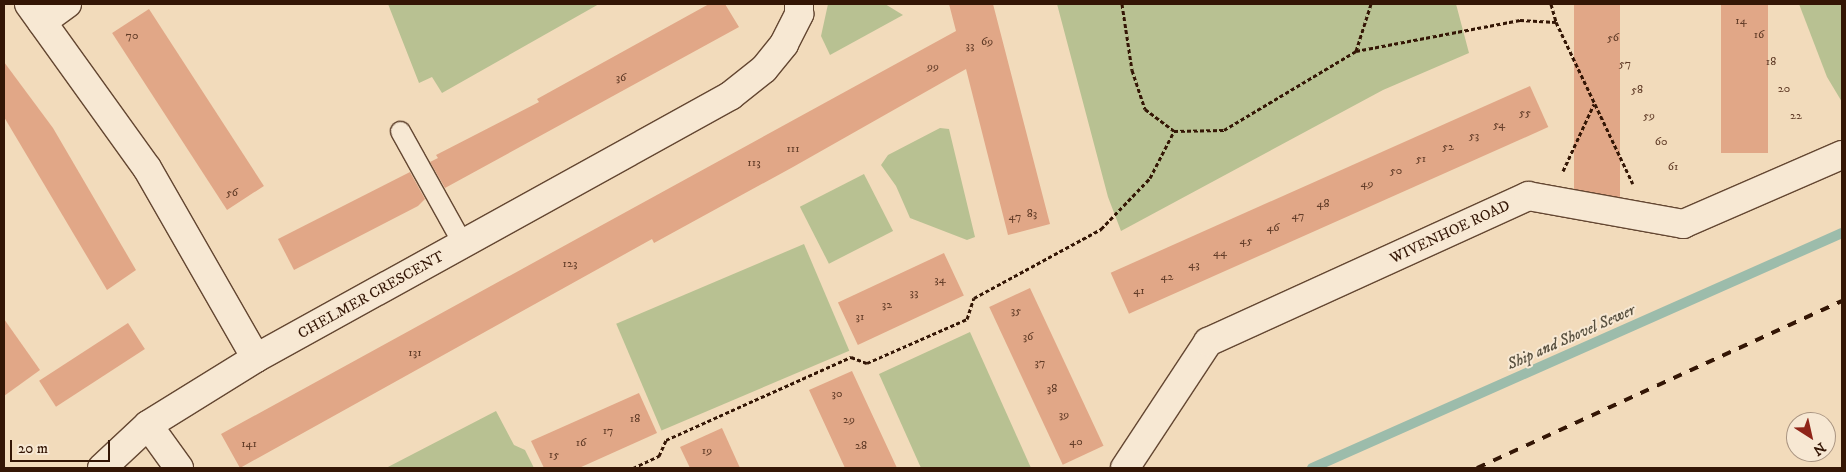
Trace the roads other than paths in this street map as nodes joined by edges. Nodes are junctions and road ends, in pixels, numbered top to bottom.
1 (67, 4) edge
2 (799, 4) edge
3 (36, 13) edge
4 (400, 131) dead end
5 (1842, 155) edge
6 (463, 244) junction
7 (256, 358) junction
8 (148, 425) junction
9 (102, 468) edge
10 (179, 468) edge
11 (1125, 468) edge

1 - 3 street
2 - 6 street, CHELMER CRESCENT
3 - 7 street
4 - 6 lane
5 - 11 street, WIVENHOE ROAD
6 - 7 street, CHELMER CRESCENT
7 - 8 street, CHELMER CRESCENT
8 - 9 street, CHELMER CRESCENT
8 - 10 street

